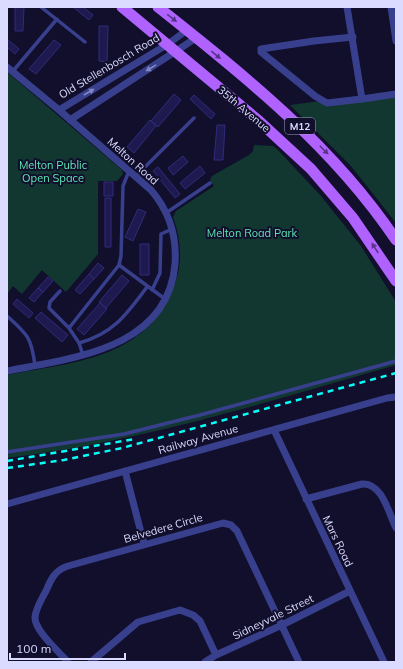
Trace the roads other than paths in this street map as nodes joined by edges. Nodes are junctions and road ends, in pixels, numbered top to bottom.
1 (41, 7) edge
2 (122, 7) edge
3 (158, 7) edge
4 (347, 7) edge
5 (391, 7) edge
6 (57, 19) junction
7 (186, 30) junction
8 (353, 37) junction
9 (196, 38) junction
10 (396, 41) edge
11 (85, 42) dead end
12 (168, 44) junction
13 (177, 52) junction
14 (10, 69) edge
15 (396, 94) edge
16 (362, 99) junction
17 (59, 110) junction
18 (194, 118) dead end
19 (70, 120) junction
20 (129, 171) junction
21 (136, 176) junction
22 (210, 183) dead end
23 (166, 213) junction
24 (172, 229) junction
25 (396, 240) edge
26 (119, 264) junction
27 (396, 281) edge
28 (147, 287) junction
29 (152, 290) junction
30 (60, 291) dead end
31 (165, 299) junction
32 (7, 316) edge
33 (69, 328) junction
34 (79, 343) junction
35 (83, 355) junction
36 (396, 361) edge
37 (35, 365) junction
38 (7, 371) edge
39 (396, 397) edge
40 (274, 430) junction
41 (7, 452) edge
42 (125, 471) junction
43 (306, 499) junction
44 (7, 504) edge
45 (396, 528) edge
46 (144, 544) junction
47 (350, 591) junction
48 (282, 625) junction
49 (216, 655) junction
50 (68, 662) edge
51 (91, 662) edge
52 (205, 662) edge
53 (300, 662) edge
54 (384, 662) edge

1 - 6 lane
2 - 12 main road, 35th Avenue / M12
3 -> 7 main road, M12
4 - 8 street
5 - 10 street
6 - 11 lane
6 - 14 lane
7 - 9 main road, M12
7 - 12 street, Old Stellenbosch Road
8 - 16 street
8 - 16 street
9 - 13 street, Old Stellenbosch Road
9 -> 25 main road, M12
12 - 13 main road, 35th Avenue / M12
17 -> 12 street, Old Stellenbosch Road
13 -> 19 street, Old Stellenbosch Road
27 -> 13 main road, 35th Avenue / M12
14 - 17 street, Old Stellenbosch Road
15 - 16 street
17 - 19 street, Melton Road
18 - 21 lane
19 - 20 street, Melton Road
20 - 21 street, Melton Road
20 - 26 lane
21 - 23 street, Melton Road
22 - 23 lane
23 - 24 street, Melton Road
24 - 29 lane
24 - 31 street, Melton Road
26 - 28 lane
26 - 33 lane
28 - 29 lane
28 - 34 lane
29 - 31 lane
30 - 33 lane
31 - 35 street, Melton Road
32 - 37 lane
33 - 34 lane
34 - 35 lane
35 - 37 street, Melton Road
36 - 41 lane
37 - 38 street, Melton Road
39 - 40 street, Railway Avenue
40 - 42 street, Railway Avenue
40 - 43 street, Mars Road
42 - 44 street, Railway Avenue
42 - 46 street
43 - 45 street
43 - 47 street, Mars Road
46 - 48 street, Belvedere Circle
46 - 50 street, Belvedere Circle
47 - 48 street, Sidneyvale Street
47 - 54 street, Mars Road
48 - 49 street, Sidneyvale Street
48 - 53 street, Belvedere Circle
49 - 51 street
49 - 52 street, Sidneyvale Street

